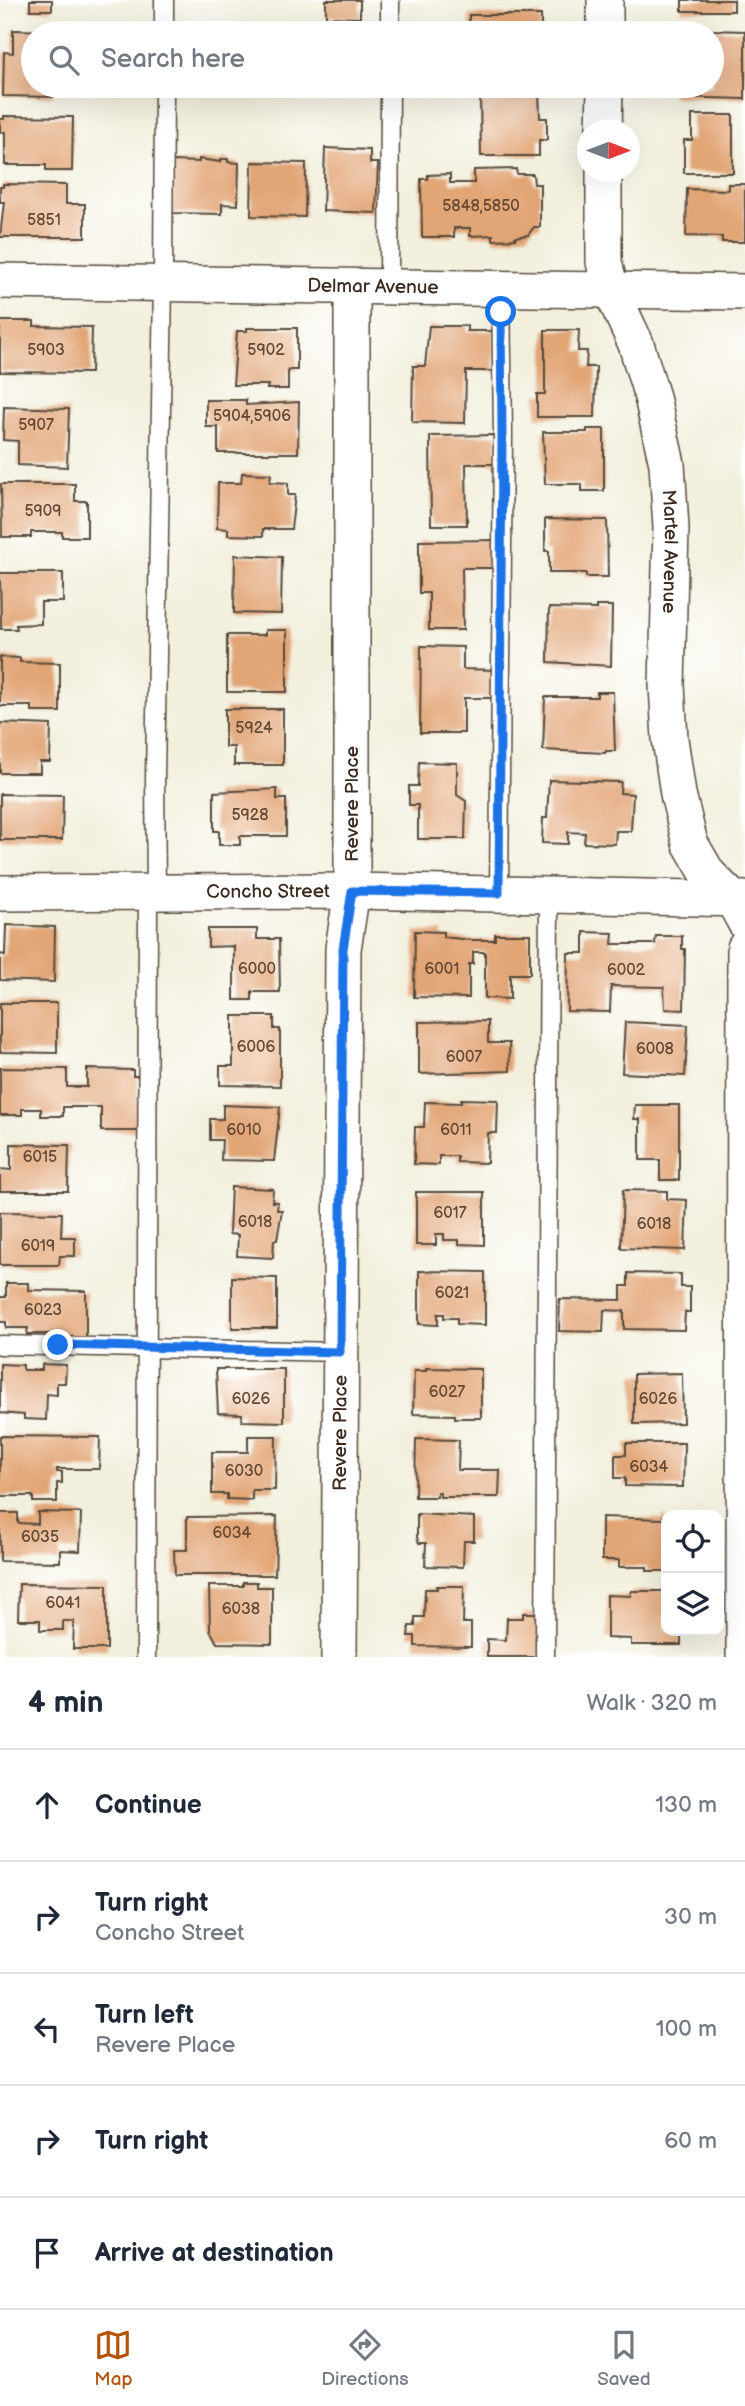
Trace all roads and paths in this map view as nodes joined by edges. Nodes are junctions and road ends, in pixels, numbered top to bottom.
1 (164, 0) edge
2 (390, 0) edge
3 (605, 0) edge
4 (164, 21) edge
5 (390, 21) edge
6 (605, 21) edge
7 (164, 98) edge
8 (390, 98) edge
9 (605, 98) edge
10 (604, 119) edge
11 (604, 182) edge
12 (0, 281) edge
13 (163, 283) junction
14 (352, 287) junction
15 (389, 287) junction
16 (500, 289) junction
17 (611, 290) junction
18 (745, 292) edge
19 (152, 891) junction
20 (352, 891) junction
21 (499, 893) junction
22 (0, 894) edge
23 (549, 895) junction
24 (741, 906) edge
25 (745, 948) edge
26 (0, 1345) edge
27 (148, 1347) junction
28 (340, 1352) junction
29 (146, 1657) edge
30 (339, 1657) edge
31 (545, 1657) edge
32 (744, 1657) edge

1 - 4 lane
2 - 5 lane
3 - 6 street
7 - 13 lane
8 - 15 lane
9 - 10 street
11 - 17 street, Martel Avenue
12 - 13 street, Delmar Avenue
13 - 14 street, Delmar Avenue
13 - 19 lane
14 - 15 street, Delmar Avenue
14 - 20 street, Revere Place
15 - 16 street, Delmar Avenue
16 - 17 street, Delmar Avenue
16 - 21 lane
17 - 18 street, Delmar Avenue
17 - 24 street, Martel Avenue
19 - 20 street, Concho Street
19 - 22 street, Concho Street
19 - 27 lane
20 - 21 street, Concho Street
20 - 28 street, Revere Place
21 - 23 street, Concho Street
23 - 24 street, Concho Street
23 - 31 lane
25 - 32 street
26 - 27 lane
27 - 28 lane
27 - 29 lane
28 - 30 street, Revere Place

